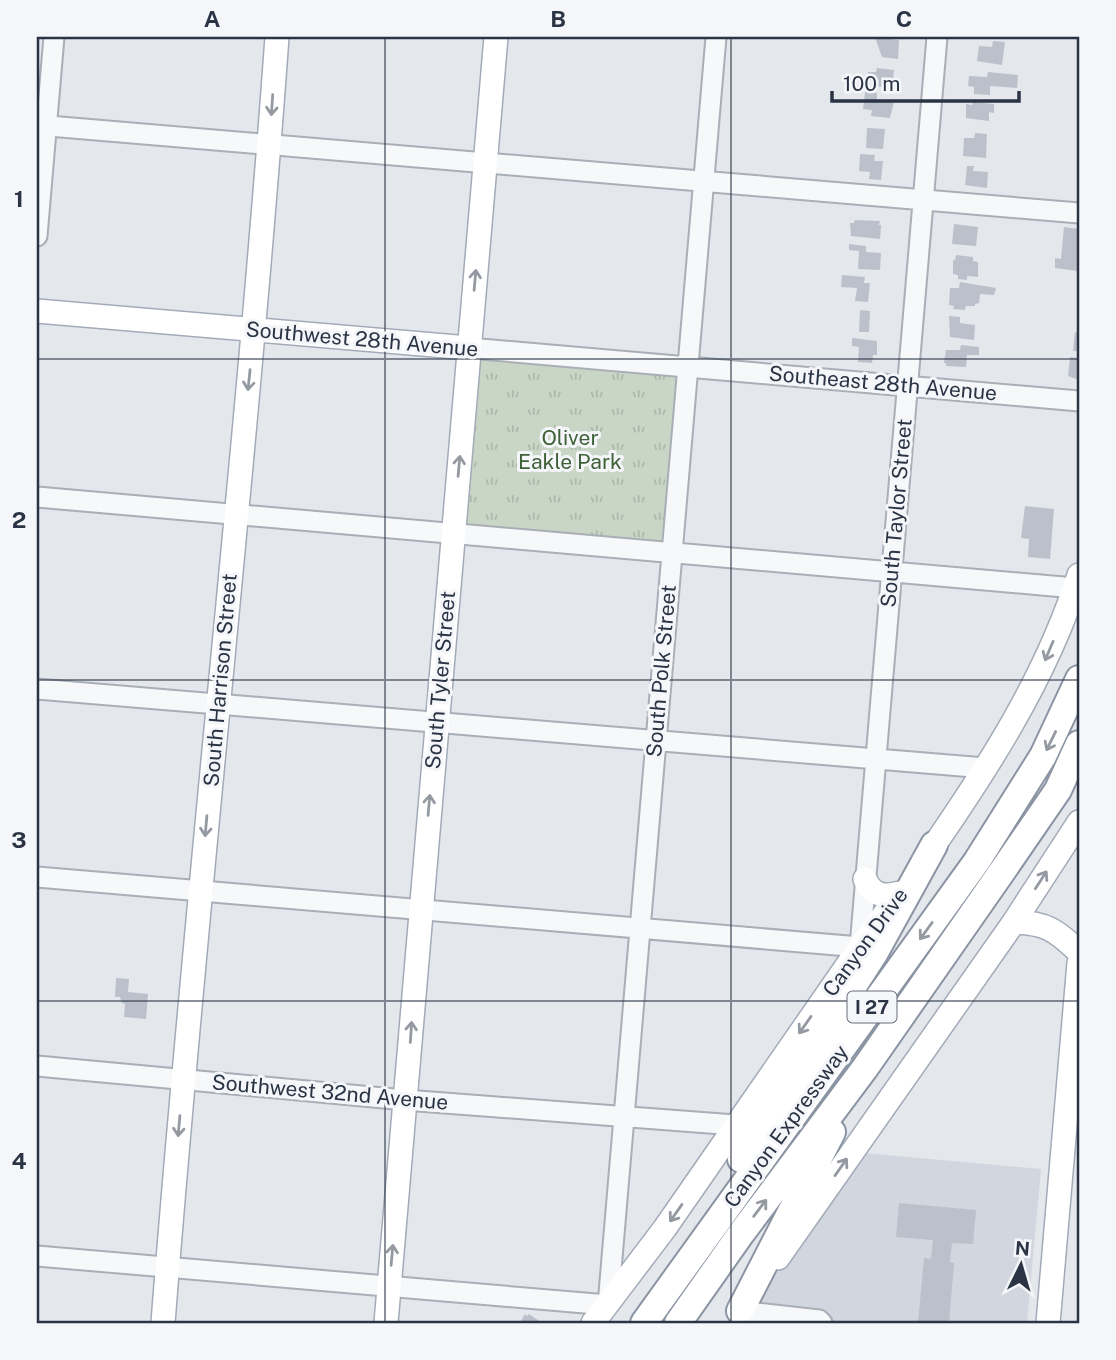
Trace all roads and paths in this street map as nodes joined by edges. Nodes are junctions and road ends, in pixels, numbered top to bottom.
1 (54, 37) edge
2 (277, 37) edge
3 (496, 37) edge
4 (716, 37) edge
5 (937, 37) edge
6 (41, 126) edge
7 (269, 146) junction
8 (486, 163) junction
9 (704, 183) junction
10 (922, 200) junction
11 (1079, 213) edge
12 (37, 236) edge
13 (37, 311) edge
14 (254, 330) junction
15 (469, 348) junction
16 (687, 366) junction
17 (906, 384) junction
18 (1079, 401) edge
19 (37, 497) edge
20 (236, 514) junction
21 (453, 534) junction
22 (671, 552) junction
23 (891, 571) junction
24 (1077, 581) edge
25 (1079, 679) edge
26 (37, 688) edge
27 (217, 704) junction
28 (436, 722) junction
29 (655, 740) junction
30 (1079, 744) edge
31 (876, 759) junction
32 (985, 768) junction
33 (1079, 784) edge
34 (1079, 822) edge
35 (934, 845) junction
36 (1001, 873) junction
37 (37, 877) edge
38 (865, 879) junction
39 (200, 891) junction
40 (900, 893) junction
41 (420, 909) junction
42 (1014, 922) junction
43 (640, 929) junction
44 (859, 947) junction
45 (1079, 952) edge
46 (1079, 963) edge
47 (37, 1066) edge
48 (865, 1068) junction
49 (184, 1079) junction
50 (405, 1100) junction
51 (623, 1116) junction
52 (735, 1125) junction
53 (1071, 1158) edge
54 (37, 1256) edge
55 (167, 1268) junction
56 (389, 1286) junction
57 (664, 1295) junction
58 (608, 1305) junction
59 (736, 1317) edge
60 (163, 1323) edge
61 (386, 1323) edge
62 (593, 1323) edge
63 (644, 1323) edge
64 (678, 1323) edge
65 (822, 1323) edge
66 (1048, 1323) edge

1 - 6 street
2 -> 7 main road, South Harrison Street
3 - 8 main road, South Tyler Street
4 - 9 street, South Polk Street
5 - 10 street, South Taylor Street
6 - 7 street
6 - 12 street
7 - 8 street
7 - 14 main road, South Harrison Street
8 - 9 street
15 -> 8 main road, South Tyler Street
9 - 10 street
9 - 16 street, South Polk Street
10 - 11 street
10 - 17 street, South Taylor Street
13 - 14 main road, Southwest 28th Avenue
14 - 15 main road, Southwest 28th Avenue
14 -> 20 main road, South Harrison Street
15 - 16 street, Southwest 28th Avenue
21 -> 15 main road, South Tyler Street
16 - 17 street, Southeast 28th Avenue
16 - 22 street, South Polk Street
17 - 18 street, Southeast 28th Avenue
17 - 23 street, South Taylor Street
19 - 20 street
20 - 21 street
20 - 27 main road, South Harrison Street
21 - 22 street
21 - 28 main road, South Tyler Street
22 - 23 street
22 - 29 street, South Polk Street
23 - 24 street
23 - 31 street, South Taylor Street
24 -> 32 main road, Canyon Drive
25 -> 57 highway, Canyon Expressway / I 27
26 - 27 street
27 - 28 street
27 -> 39 main road, South Harrison Street
28 - 29 street
41 -> 28 main road, South Tyler Street
29 - 31 street
29 - 43 street, South Polk Street
30 - 36 highway, Canyon Expressway / I 27
31 - 32 street
31 - 38 street, South Taylor Street
32 - 35 main road, Canyon Drive
33 - 36 highway
42 -> 34 main road
35 - 40 main road, Canyon Drive
35 - 57 highway
36 - 48 highway, Canyon Expressway / I 27
37 - 39 street
38 - 40 main road
38 - 44 street, South Taylor Street
39 - 41 street
39 - 49 main road, South Harrison Street
40 - 44 main road, Canyon Drive
41 - 43 street
50 -> 41 main road, South Tyler Street
42 - 45 main road
59 -> 42 main road
43 - 44 street
43 - 51 street, South Polk Street
44 -> 52 main road, Canyon Drive
46 - 53 main road
47 - 49 street, Southwest 32nd Avenue
48 - 59 highway
64 -> 48 highway, Canyon Expressway / I 27
49 - 50 street, Southwest 32nd Avenue
49 -> 55 main road, South Harrison Street
50 - 51 street, Southwest 32nd Avenue
56 -> 50 main road, South Tyler Street
51 - 52 street, Southwest 32nd Avenue
51 - 58 street, South Polk Street
52 -> 58 main road, Canyon Drive
53 - 66 main road
54 - 55 street
55 - 56 street
55 - 60 main road, South Harrison Street
56 - 58 street
56 - 61 main road, South Tyler Street
57 - 63 highway, Canyon Expressway / I 27
58 - 62 main road, Canyon Drive
59 - 65 street

